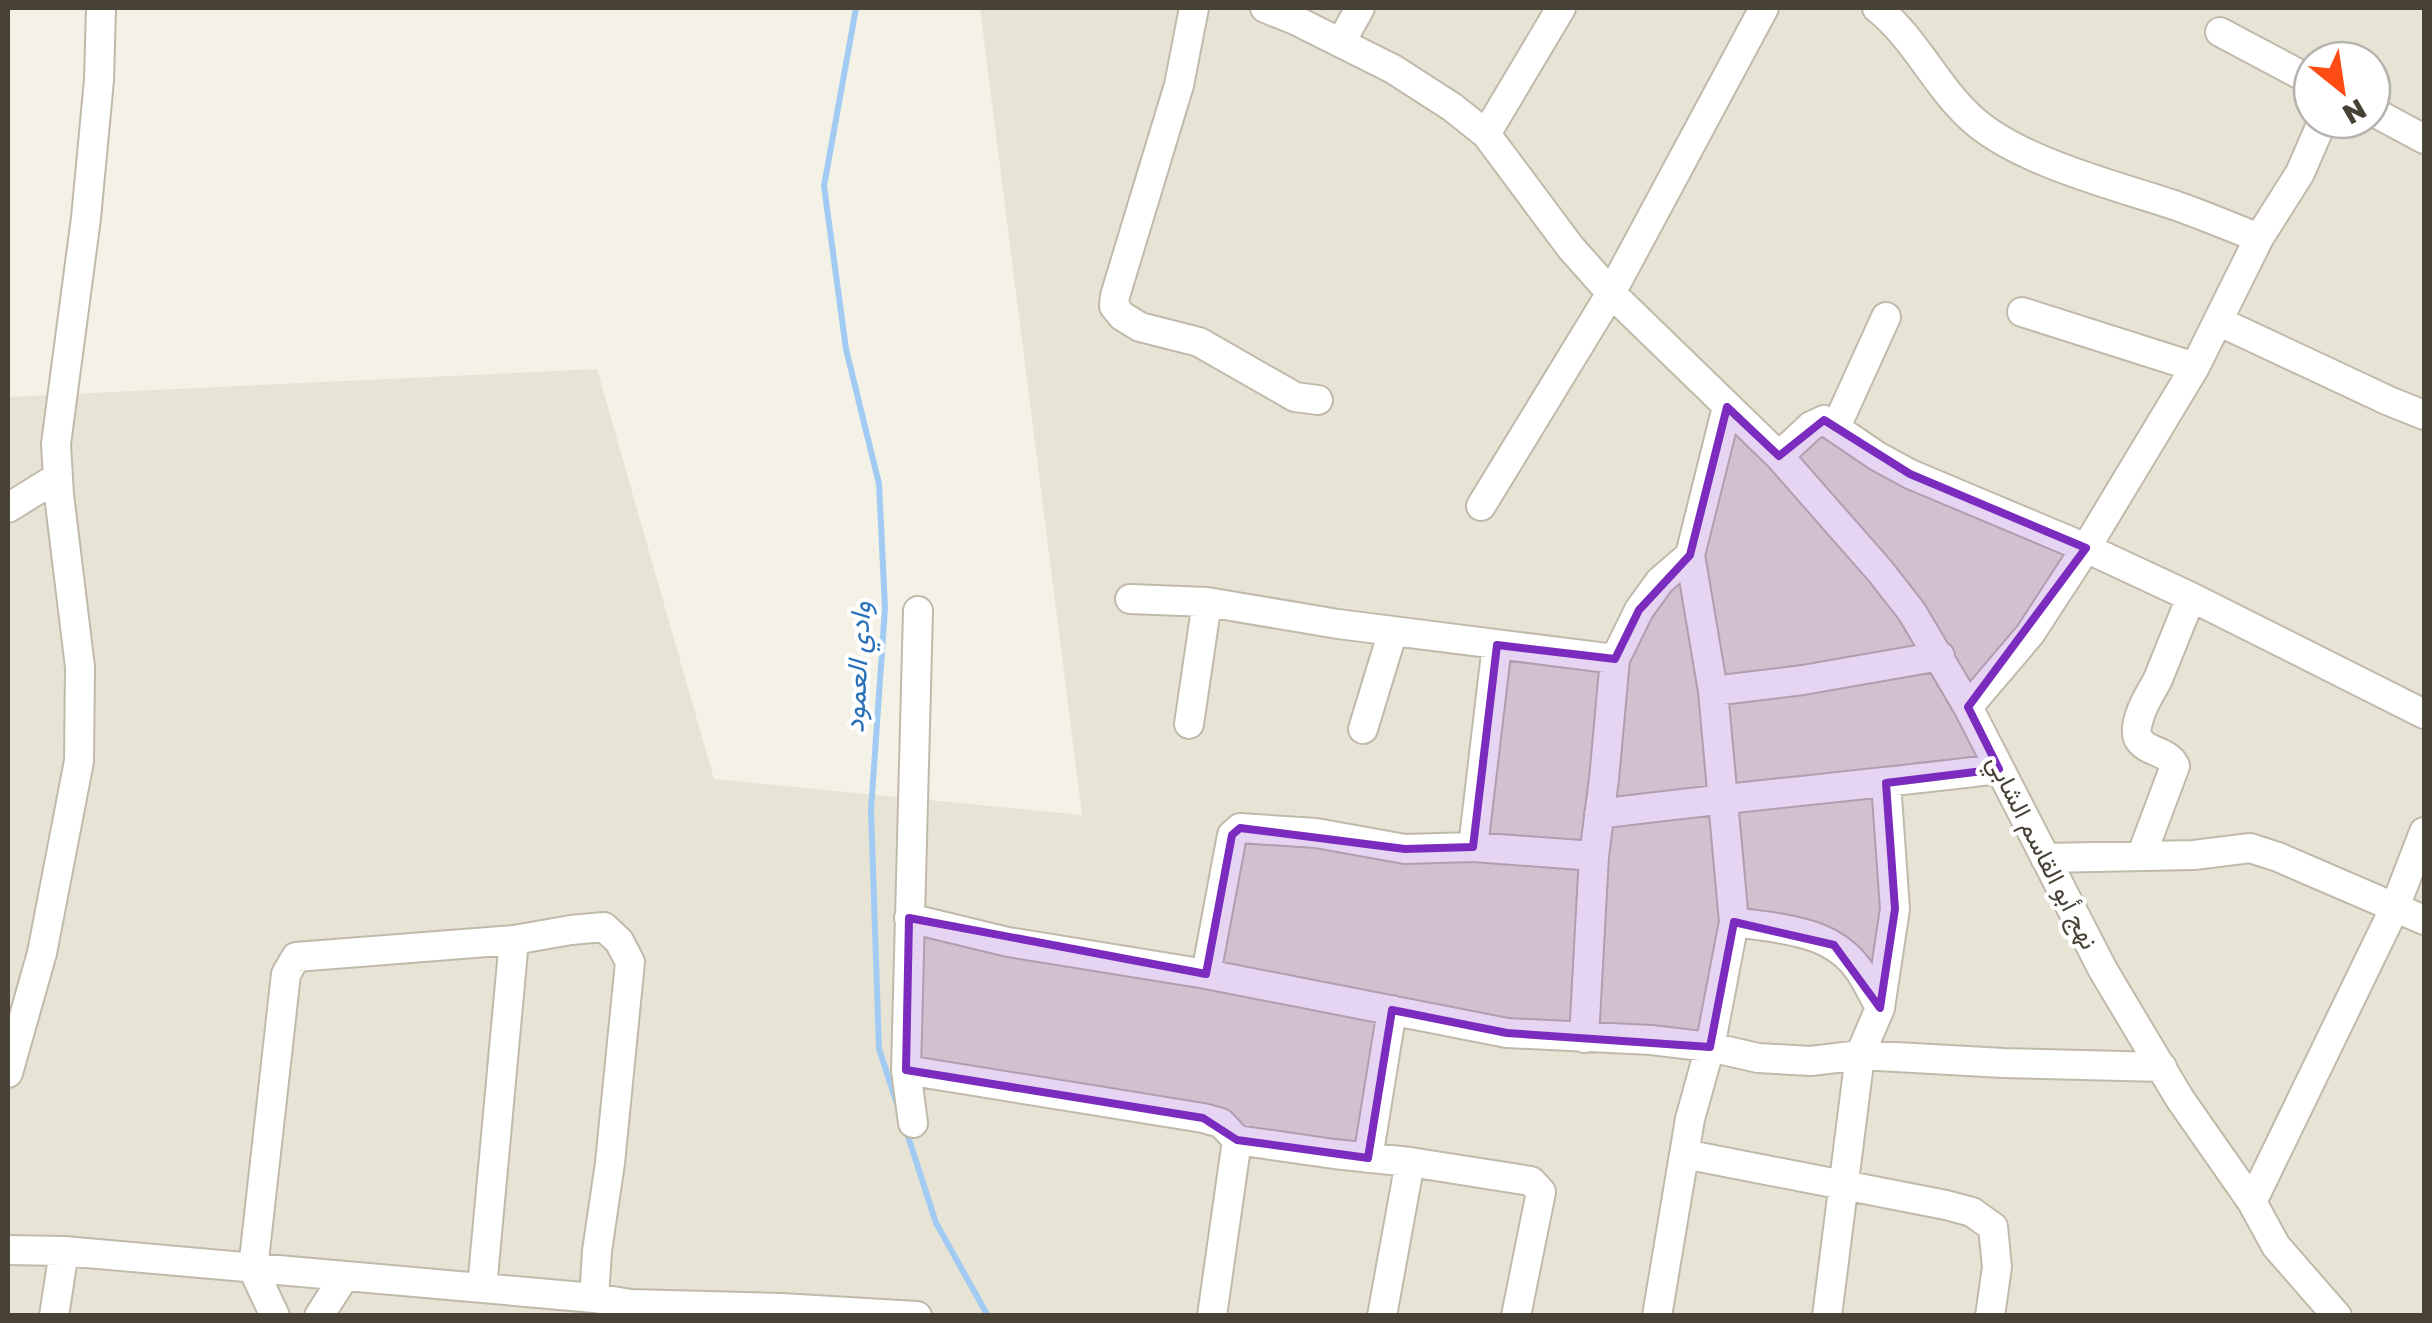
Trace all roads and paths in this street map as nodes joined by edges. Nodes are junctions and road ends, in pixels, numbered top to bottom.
1 (101, 8) edge
2 (1194, 8) edge
3 (1265, 8) edge
4 (1360, 8) edge
5 (1561, 8) edge
6 (1764, 8) edge
7 (1877, 8) edge
8 (2220, 32) dead end
9 (1341, 42) junction
10 (2292, 70) edge
11 (2392, 122) edge
12 (1486, 134) junction
13 (2424, 139) edge
14 (2314, 140) edge
15 (2259, 238) junction
16 (1610, 293) junction
17 (2022, 312) dead end
18 (1886, 317) dead end
19 (2218, 322) junction
20 (2195, 366) junction
21 (1318, 400) dead end
22 (1727, 407) junction
23 (2424, 415) edge
24 (1836, 427) junction
25 (1778, 456) junction
26 (58, 477) junction
27 (1481, 506) dead end
28 (8, 508) edge
29 (2086, 548) junction
30 (1690, 555) junction
31 (2191, 597) junction
32 (1130, 599) dead end
33 (1207, 602) junction
34 (918, 610) dead end
35 (1394, 631) junction
36 (1496, 645) junction
37 (1940, 656) junction
38 (1615, 659) junction
39 (1713, 692) junction
40 (1968, 707) junction
41 (2424, 714) edge
42 (1189, 724) dead end
43 (1362, 729) dead end
44 (1999, 768) junction
45 (1886, 783) junction
46 (1724, 798) junction
47 (1599, 814) junction
48 (2424, 832) edge
49 (1473, 848) junction
50 (2142, 854) junction
51 (1594, 856) junction
52 (2045, 858) junction
53 (2396, 908) junction
54 (909, 918) junction
55 (2424, 920) edge
56 (1734, 922) junction
57 (514, 940) junction
58 (1206, 974) junction
59 (1880, 1008) junction
60 (1392, 1010) junction
61 (1584, 1038) junction
62 (1710, 1047) junction
63 (1860, 1055) junction
64 (2162, 1068) junction
65 (906, 1070) junction
66 (8, 1073) edge
67 (914, 1123) dead end
68 (1236, 1140) junction
69 (1684, 1154) junction
70 (1368, 1158) junction
71 (1410, 1162) junction
72 (1844, 1184) junction
73 (2252, 1202) junction
74 (8, 1250) edge
75 (64, 1251) junction
76 (253, 1269) junction
77 (344, 1277) junction
78 (482, 1288) junction
79 (594, 1298) junction
80 (632, 1310) edge
81 (783, 1312) edge
82 (54, 1316) edge
83 (275, 1316) edge
84 (319, 1316) edge
85 (917, 1316) edge
86 (1212, 1316) edge
87 (1382, 1316) edge
88 (1516, 1316) edge
89 (1658, 1316) edge
90 (1827, 1316) edge
91 (1990, 1316) edge
92 (2337, 1316) edge

1 - 26 street
2 - 21 street
3 - 9 street, نهج أبو القاسم الشابي
4 - 9 street
5 - 12 street
6 - 16 street
7 - 15 street
8 - 10 street
9 - 12 street, نهج أبو القاسم الشابي
11 - 13 street
12 - 16 street, نهج أبو القاسم الشابي
14 - 15 street
15 - 19 street
16 - 22 street, نهج أبو القاسم الشابي
16 - 27 street
17 - 20 street
18 - 24 street
19 - 20 street
19 - 23 street
20 - 29 street
22 - 25 street, نهج أبو القاسم الشابي
22 - 30 street
24 - 25 street
24 - 29 street
25 - 37 street, نهج أبو القاسم الشابي
26 - 28 street
26 - 66 street
29 - 31 street
29 - 40 street
30 - 38 street
30 - 39 street
31 - 41 street
31 - 50 street
32 - 33 street
33 - 35 street
33 - 42 street
34 - 54 street
35 - 36 street
35 - 43 street
36 - 38 street
36 - 49 street
37 - 39 street
37 - 40 street, نهج أبو القاسم الشابي
38 - 47 street
39 - 46 street
40 - 44 street, نهج أبو القاسم الشابي
44 - 45 street
44 - 52 street, نهج أبو القاسم الشابي
45 - 46 street
45 - 59 street
46 - 47 street
46 - 56 street
47 - 51 street
48 - 53 street
49 - 51 street
49 - 58 street
50 - 52 street
50 - 53 street
51 - 61 street
52 - 64 street, نهج أبو القاسم الشابي
53 - 55 street
53 - 73 street
54 - 58 street
54 - 65 street
56 - 59 street
56 - 62 street
57 - 76 street
57 - 78 street
57 - 79 street
58 - 60 street
59 - 63 street
60 - 61 street
60 - 70 street
61 - 62 street
62 - 63 street
62 - 69 street
63 - 64 street
63 - 72 street
64 - 73 street, نهج أبو القاسم الشابي
65 - 67 street
65 - 68 street
68 - 70 street
68 - 86 street
69 - 72 street
69 - 89 street
70 - 71 street
71 - 87 street
71 - 88 street
72 - 90 street
72 - 91 street
73 - 92 street, نهج أبو القاسم الشابي
74 - 75 street
75 - 76 street
75 - 82 street
76 - 77 street
76 - 83 street
77 - 78 street
77 - 84 street
78 - 79 street
79 - 80 street
80 - 81 street
81 - 85 street

